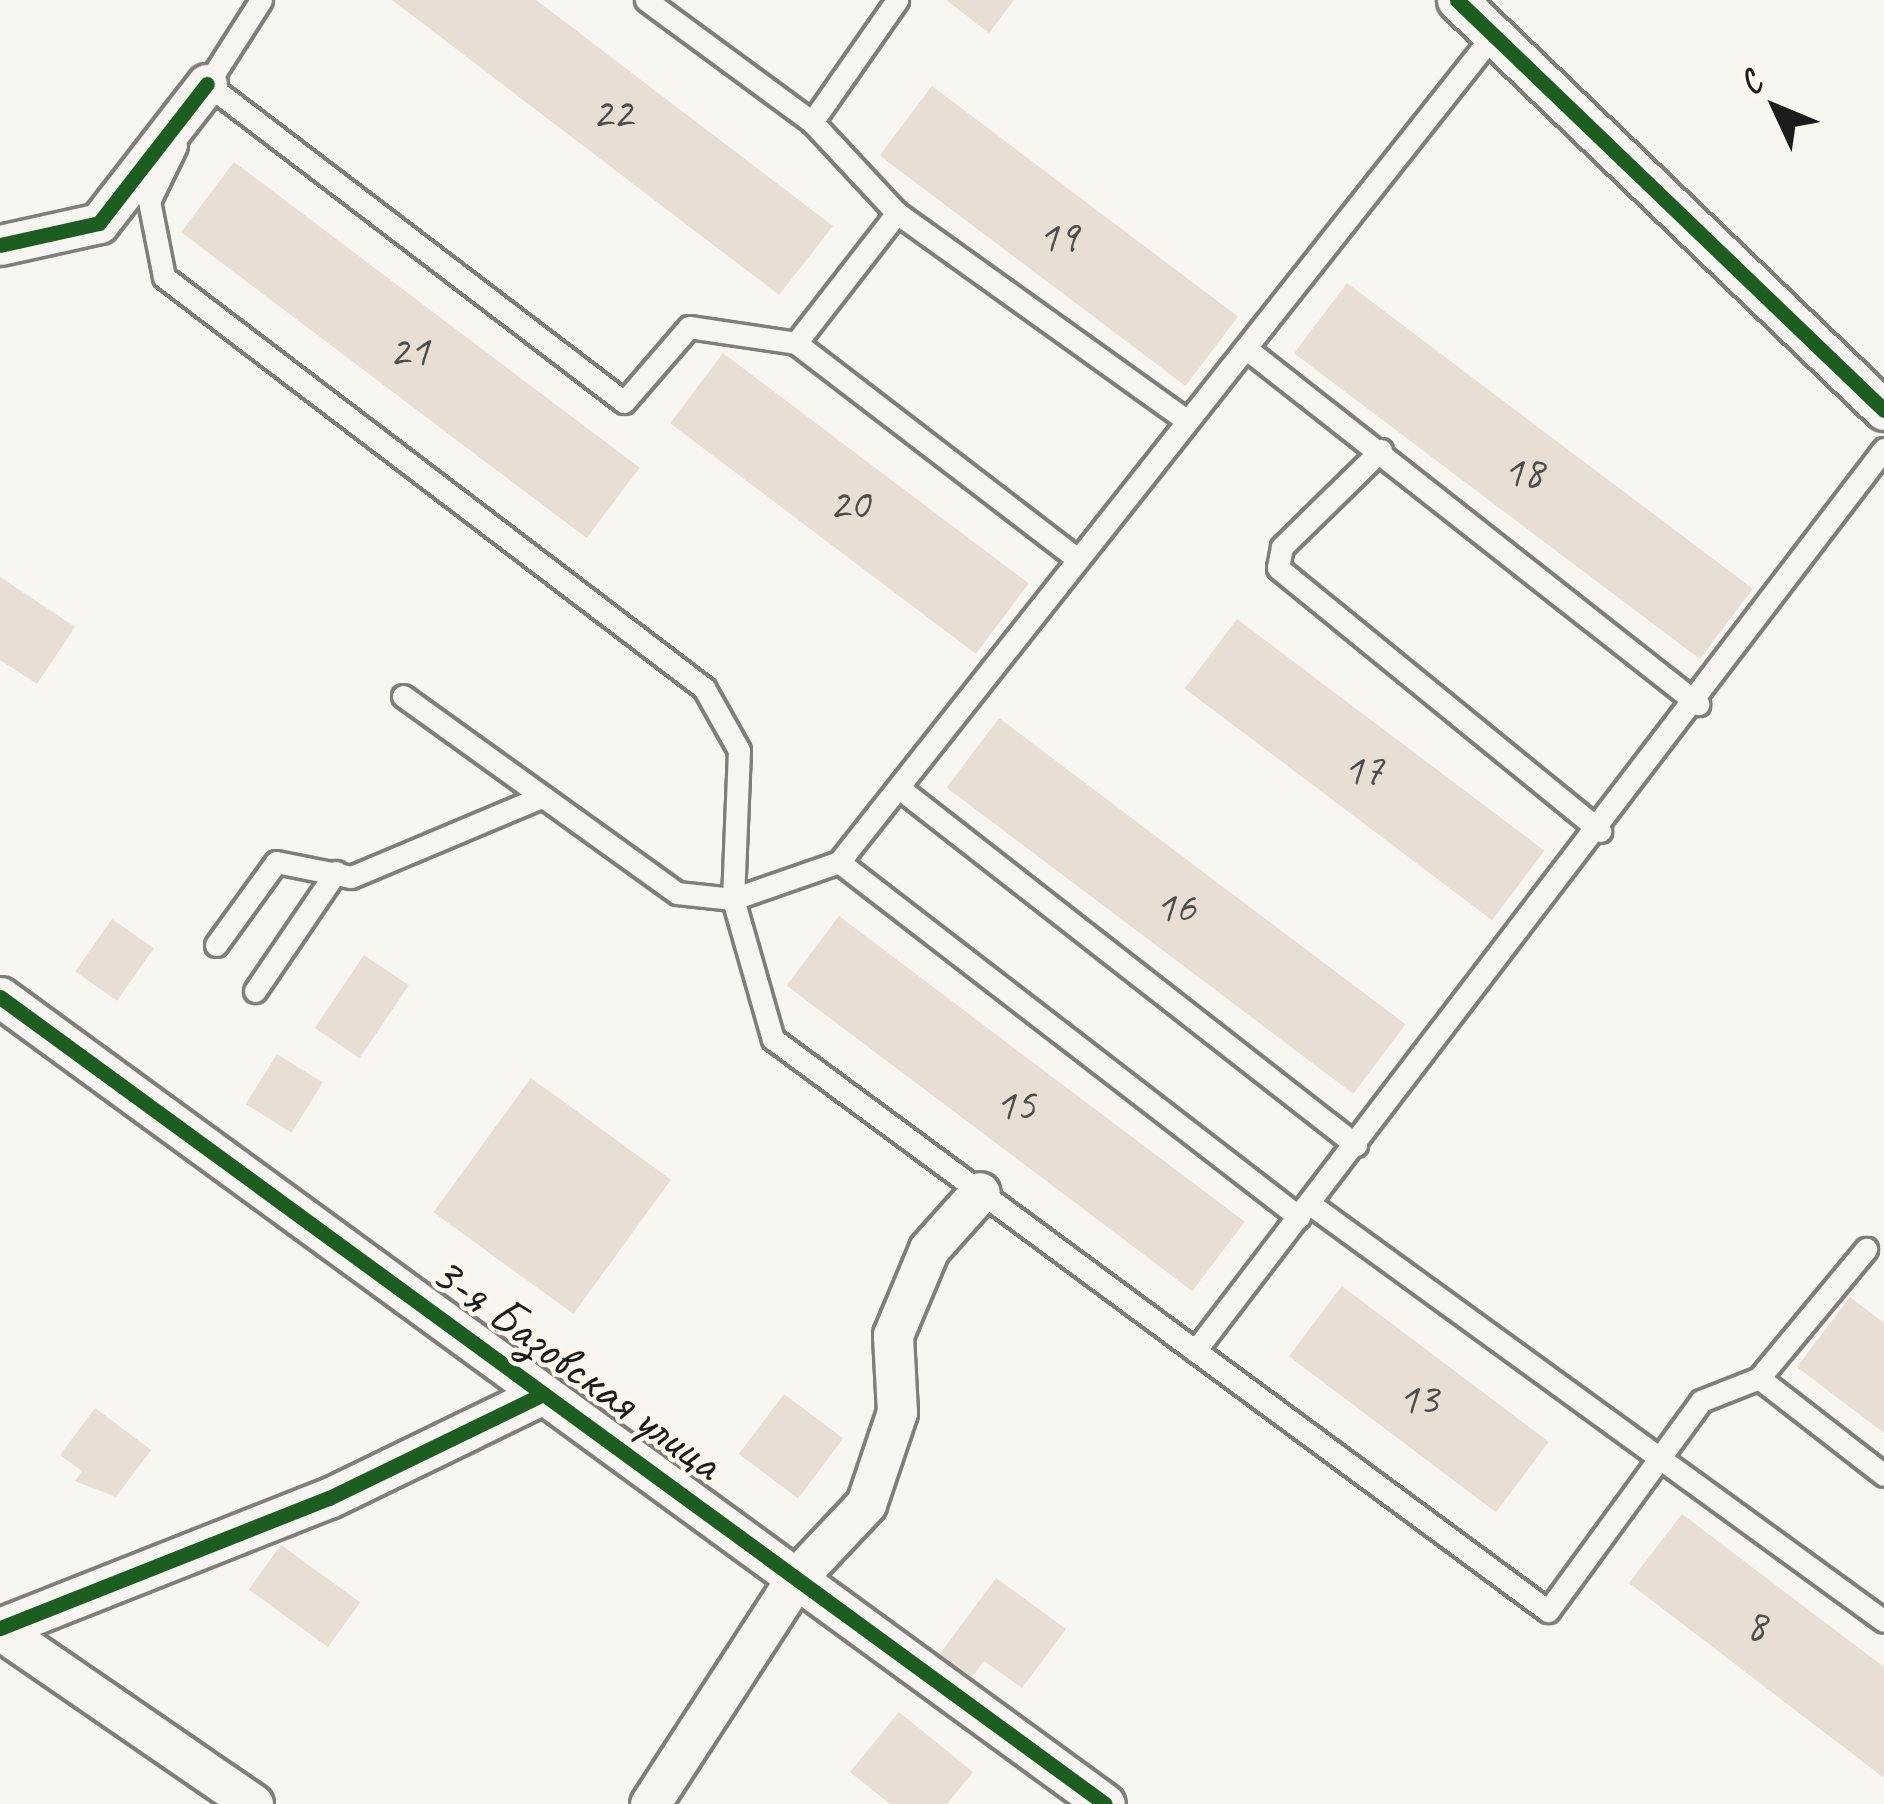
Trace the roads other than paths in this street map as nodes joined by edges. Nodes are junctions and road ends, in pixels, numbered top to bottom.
1 (261, 0) edge
2 (646, 0) edge
3 (897, 0) edge
4 (1457, 0) edge
5 (1493, 35) junction
6 (207, 83) junction
7 (812, 122) junction
8 (897, 213) junction
9 (0, 244) edge
10 (796, 344) junction
11 (1248, 350) junction
12 (1884, 410) edge
13 (1185, 419) junction
14 (1884, 449) edge
15 (1381, 450) junction
16 (1073, 556) junction
17 (403, 696) dead end
18 (1698, 704) junction
19 (898, 788) junction
20 (537, 799) junction
21 (1600, 831) junction
22 (839, 862) junction
23 (336, 872) junction
24 (733, 899) junction
25 (216, 945) dead end
26 (255, 991) dead end
27 (0, 997) edge
28 (1356, 1145) junction
29 (980, 1192) junction
30 (1305, 1210) junction
31 (1866, 1250) dead end
32 (1195, 1351) junction
33 (1759, 1378) junction
34 (543, 1394) junction
35 (1659, 1458) junction
36 (1884, 1475) edge
37 (796, 1578) junction
38 (1884, 1621) edge
39 (0, 1629) edge
40 (659, 1790) edge
41 (254, 1804) edge
42 (631, 1804) edge
43 (1105, 1804) edge

1 - 6 lane
2 - 7 lane
3 - 7 lane
4 - 5 street
5 - 11 lane
5 - 12 street
6 - 9 street
6 - 10 lane
6 - 24 lane
7 - 8 lane
8 - 10 lane
8 - 13 lane
10 - 16 lane
11 - 13 lane
11 - 15 lane
13 - 16 lane
14 - 18 lane
15 - 18 lane
15 - 21 lane
16 - 19 lane
17 - 20 lane
18 - 21 lane
19 - 22 lane
19 - 28 lane
20 - 23 lane
20 - 24 lane
21 - 28 lane
22 - 24 lane
22 - 30 lane
23 - 25 lane
23 - 26 lane
24 - 29 lane
27 - 34 street, 3-я Базовская улица
28 - 30 lane
29 - 32 lane
29 - 37 street
30 - 32 lane
30 - 35 lane
31 - 33 lane
32 - 35 lane
33 - 35 lane
33 - 36 lane
34 - 37 street, 3-я Базовская улица
34 - 39 street
35 - 38 lane
37 - 40 street
37 - 43 street, 3-я Базовская улица
39 - 41 street
40 - 42 street

